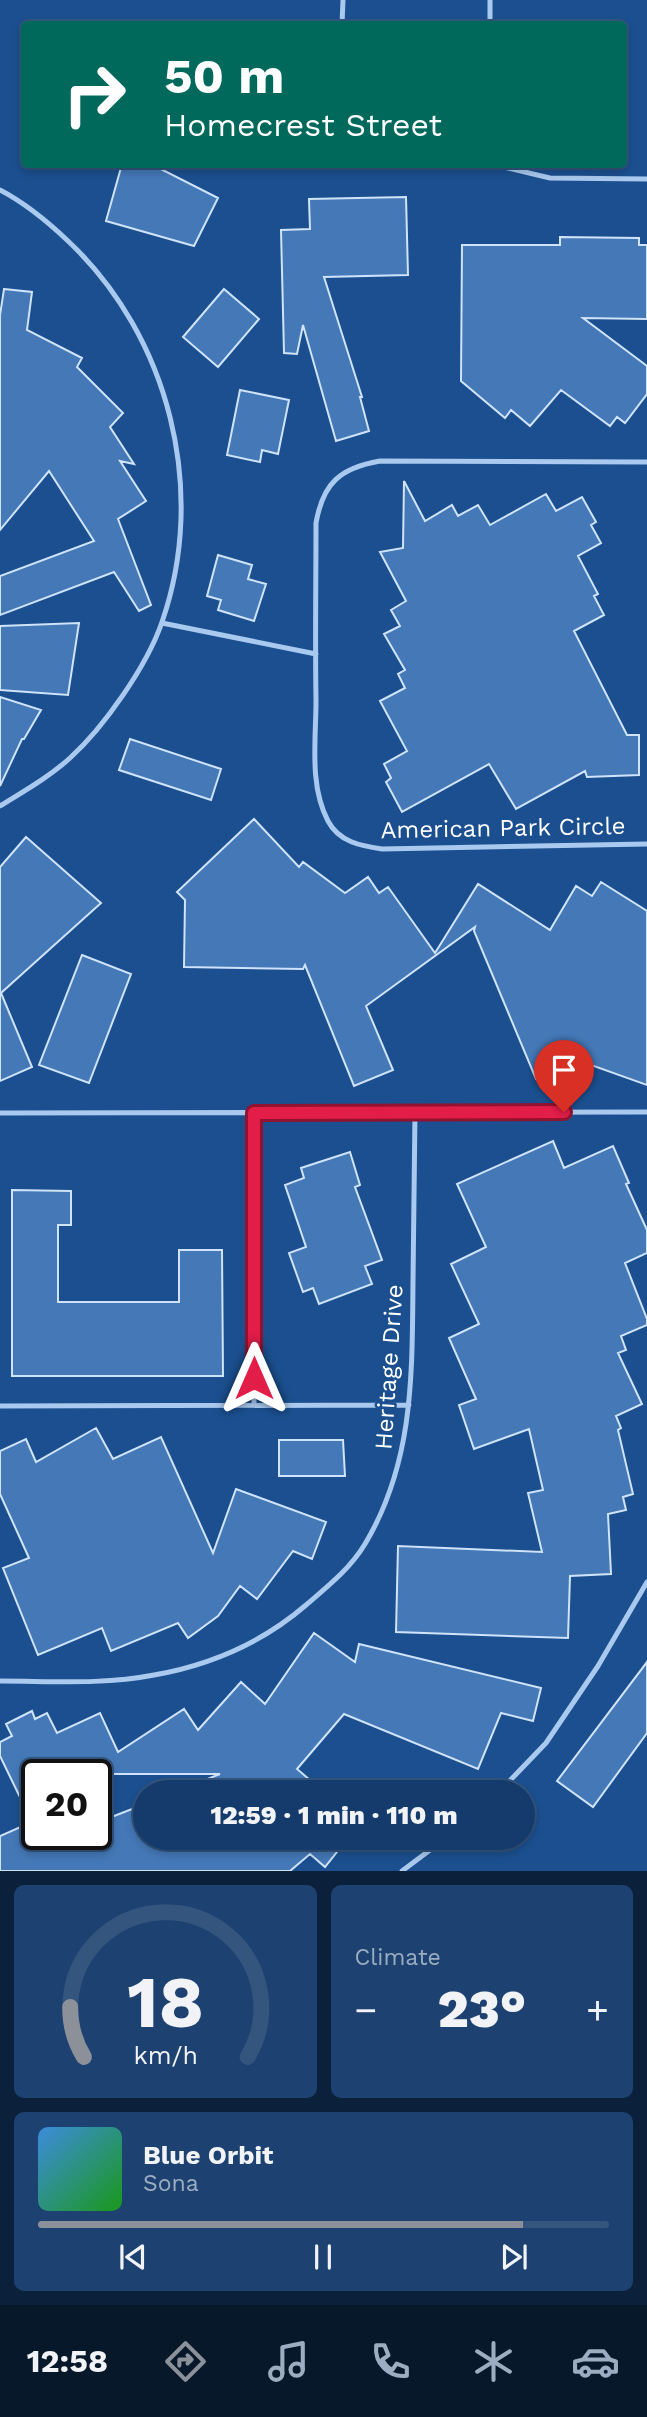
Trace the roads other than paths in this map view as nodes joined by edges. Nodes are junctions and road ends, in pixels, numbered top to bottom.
1 (343, 0) edge
2 (490, 0) edge
3 (342, 21) edge
4 (490, 21) edge
5 (508, 168) edge
6 (647, 179) edge
7 (0, 190) edge
8 (647, 462) edge
9 (162, 623) junction
10 (316, 654) junction
11 (0, 806) edge
12 (647, 844) edge
13 (415, 1112) junction
14 (647, 1112) edge
15 (0, 1113) edge
16 (254, 1113) junction
17 (254, 1405) junction
18 (409, 1405) junction
19 (0, 1406) edge
20 (647, 1582) edge
21 (0, 1681) edge
22 (511, 1780) edge
23 (430, 1850) edge
24 (402, 1871) edge

1 - 3 lane
2 - 4 lane
5 - 6 lane
7 - 9 lane
8 - 10 lane, American Park Circle
9 - 10 lane
9 - 11 lane
10 - 12 lane, American Park Circle
13 - 14 lane
13 - 16 lane
13 - 18 lane, Heritage Drive
15 - 16 lane
16 - 17 lane
17 - 18 lane
17 - 19 lane
18 - 21 lane, Heritage Drive
20 - 22 lane
23 - 24 lane

